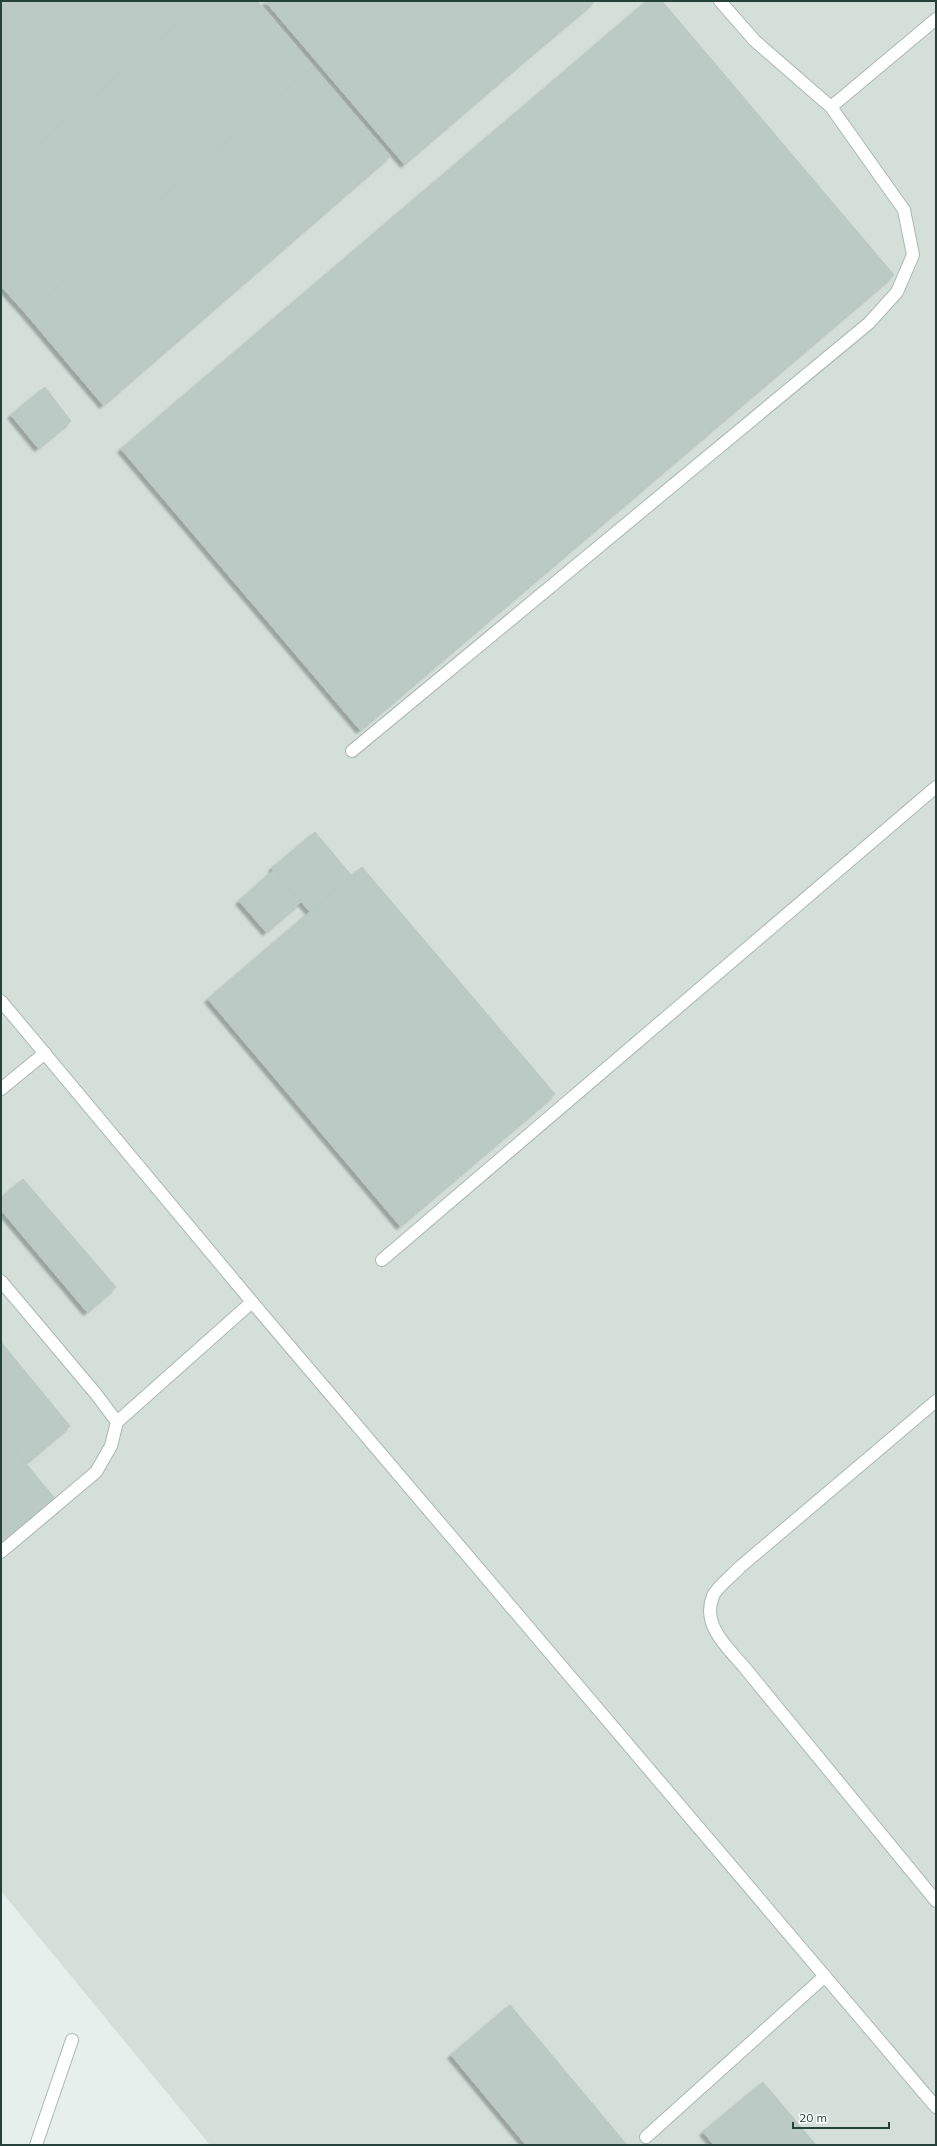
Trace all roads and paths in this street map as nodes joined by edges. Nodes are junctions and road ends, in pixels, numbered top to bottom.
1 (720, 1) edge
2 (936, 19) edge
3 (831, 108) junction
4 (352, 751) dead end
5 (936, 787) edge
6 (1, 1001) edge
7 (45, 1053) junction
8 (1, 1089) edge
9 (382, 1260) dead end
10 (1, 1282) edge
11 (252, 1302) junction
12 (936, 1401) edge
13 (117, 1422) junction
14 (1, 1552) edge
15 (936, 1901) edge
16 (825, 1976) junction
17 (72, 2040) dead end
18 (936, 2107) edge
19 (646, 2137) dead end
20 (36, 2145) edge

1 - 3 street
2 - 3 street
3 - 4 street
5 - 9 street
6 - 7 street
7 - 8 street
7 - 11 street
10 - 13 street
11 - 13 street
11 - 16 street
12 - 15 street
13 - 14 street
16 - 18 street
16 - 19 street
17 - 20 street

